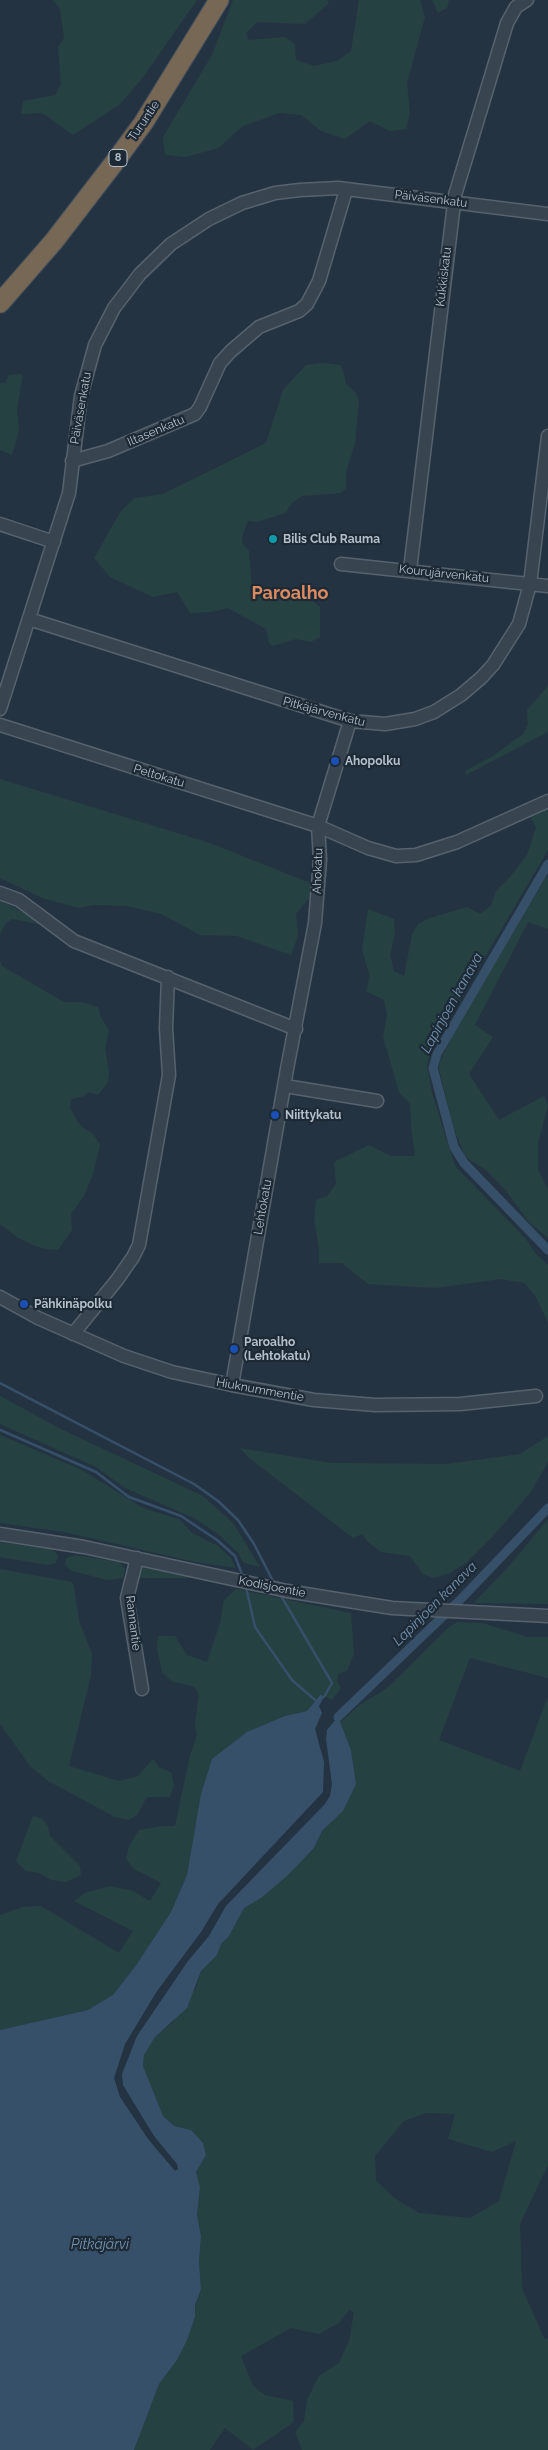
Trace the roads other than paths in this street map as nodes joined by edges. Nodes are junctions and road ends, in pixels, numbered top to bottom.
1 (219, 0) edge
2 (527, 0) edge
3 (346, 190) junction
4 (454, 202) junction
5 (548, 214) edge
6 (0, 303) edge
7 (548, 436) edge
8 (72, 461) junction
9 (0, 524) edge
10 (54, 542) junction
11 (341, 564) dead end
12 (410, 570) junction
13 (530, 584) junction
14 (548, 586) edge
15 (29, 619) junction
16 (0, 709) edge
17 (350, 721) junction
18 (0, 725) edge
19 (548, 801) edge
20 (318, 826) junction
21 (0, 893) edge
22 (168, 977) junction
23 (296, 1026) junction
24 (284, 1086) junction
25 (377, 1101) dead end
26 (0, 1297) edge
27 (73, 1334) junction
28 (232, 1385) junction
29 (536, 1396) dead end
30 (0, 1534) edge
31 (137, 1558) junction
32 (548, 1616) edge
33 (142, 1689) dead end

1 - 6 highway, Turuntie / 8
2 - 4 street, Kukkiskatu
3 - 4 street, Päiväsenkatu
3 - 8 street, Iltasenkatu
3 - 8 street, Päiväsenkatu
4 - 5 street, Päiväsenkatu
4 - 12 street, Kukkiskatu
7 - 13 street, Pitkäjärvenkatu
8 - 10 street, Päiväsenkatu
9 - 10 street
10 - 15 street, Päiväsenkatu
11 - 12 street, Kourujärvenkatu
12 - 13 street, Kourujärvenkatu
13 - 14 street, Kourujärvenkatu
13 - 17 street, Pitkäjärvenkatu
15 - 16 street, Päiväsenkatu
15 - 17 street, Pitkäjärvenkatu
17 - 20 street, Ahokatu
18 - 20 street, Peltokatu
19 - 20 street
20 - 23 street, Ahokatu
21 - 22 street
22 - 23 street
22 - 27 street
23 - 24 street, Lehtokatu
24 - 25 street
24 - 28 street, Lehtokatu
26 - 27 street, Hiuknummentie
27 - 28 street, Hiuknummentie
28 - 29 street, Hiuknummentie
30 - 31 street, Kodisjoentie
31 - 32 street, Kodisjoentie
31 - 33 street, Rannantie

